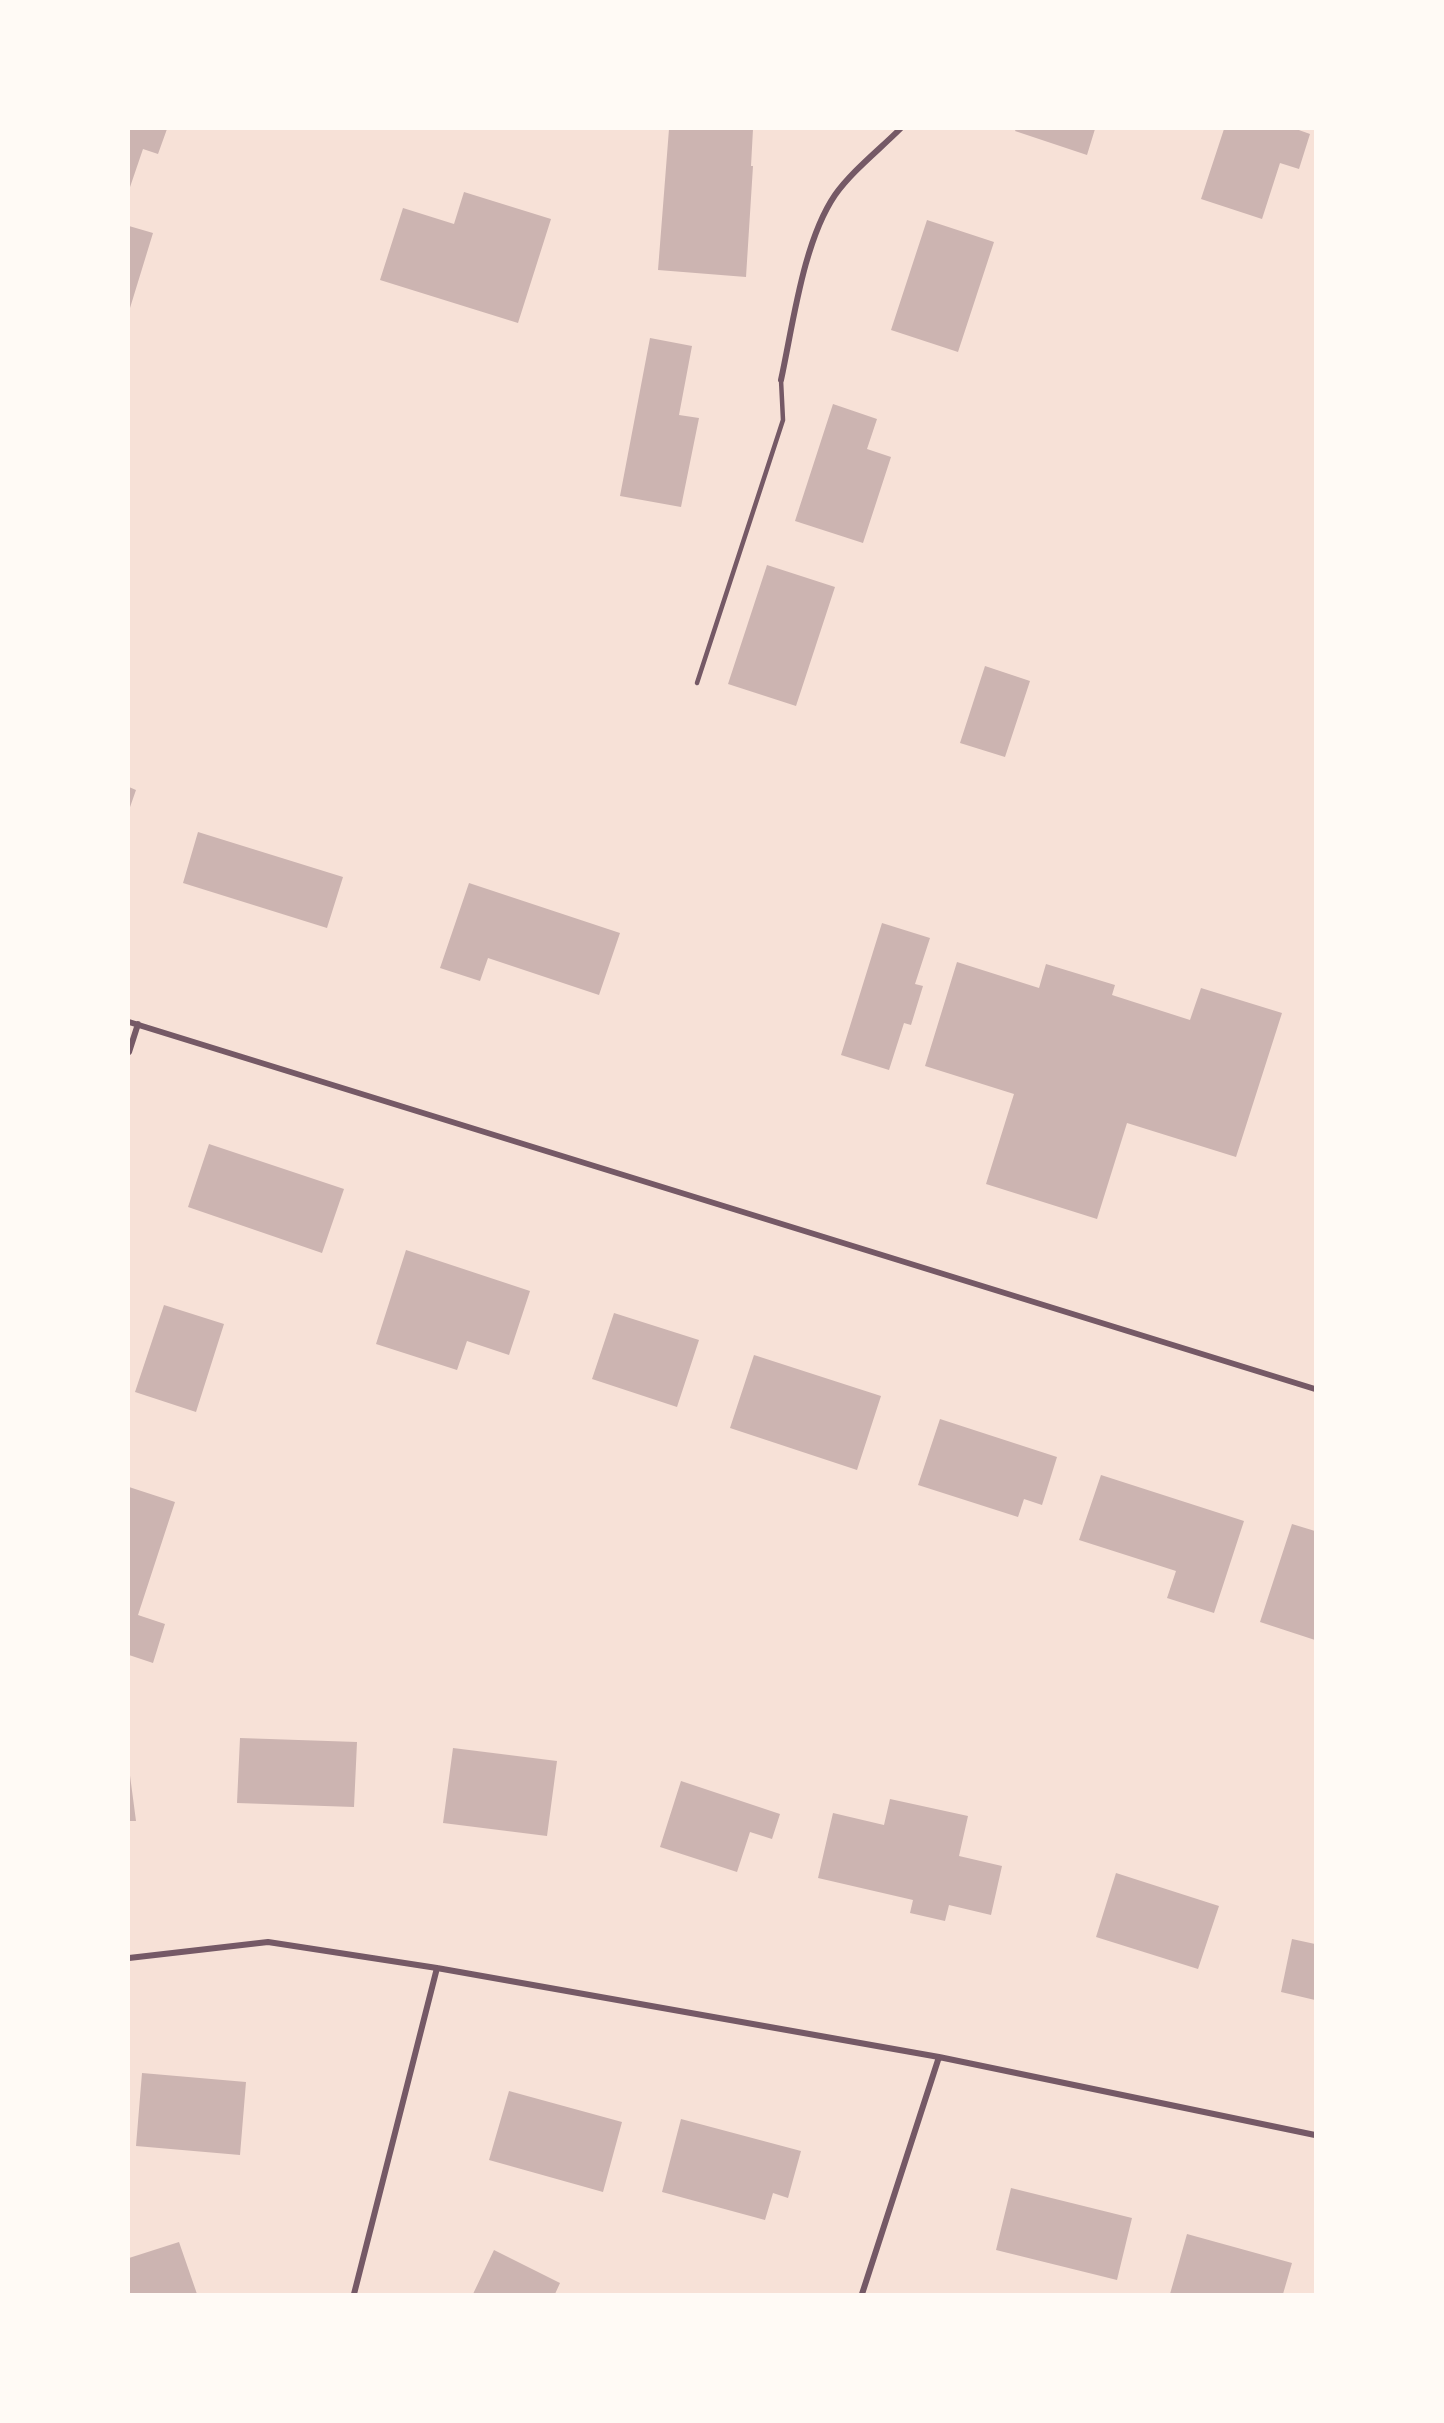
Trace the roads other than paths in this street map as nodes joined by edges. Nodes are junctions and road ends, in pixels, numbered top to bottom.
1 (900, 129) edge
2 (781, 380) joint
3 (697, 682) dead end
4 (129, 1022) edge
5 (138, 1024) junction
6 (129, 1052) edge
7 (1315, 1389) edge
8 (129, 1958) edge
9 (437, 1968) junction
10 (939, 2057) junction
11 (1315, 2135) edge
12 (354, 2294) edge
13 (862, 2294) edge

1 - 2 street
2 - 3 lane
4 - 5 street
5 - 6 street
5 - 7 street
8 - 9 street
9 - 10 street
9 - 12 street
10 - 11 street
10 - 13 street

